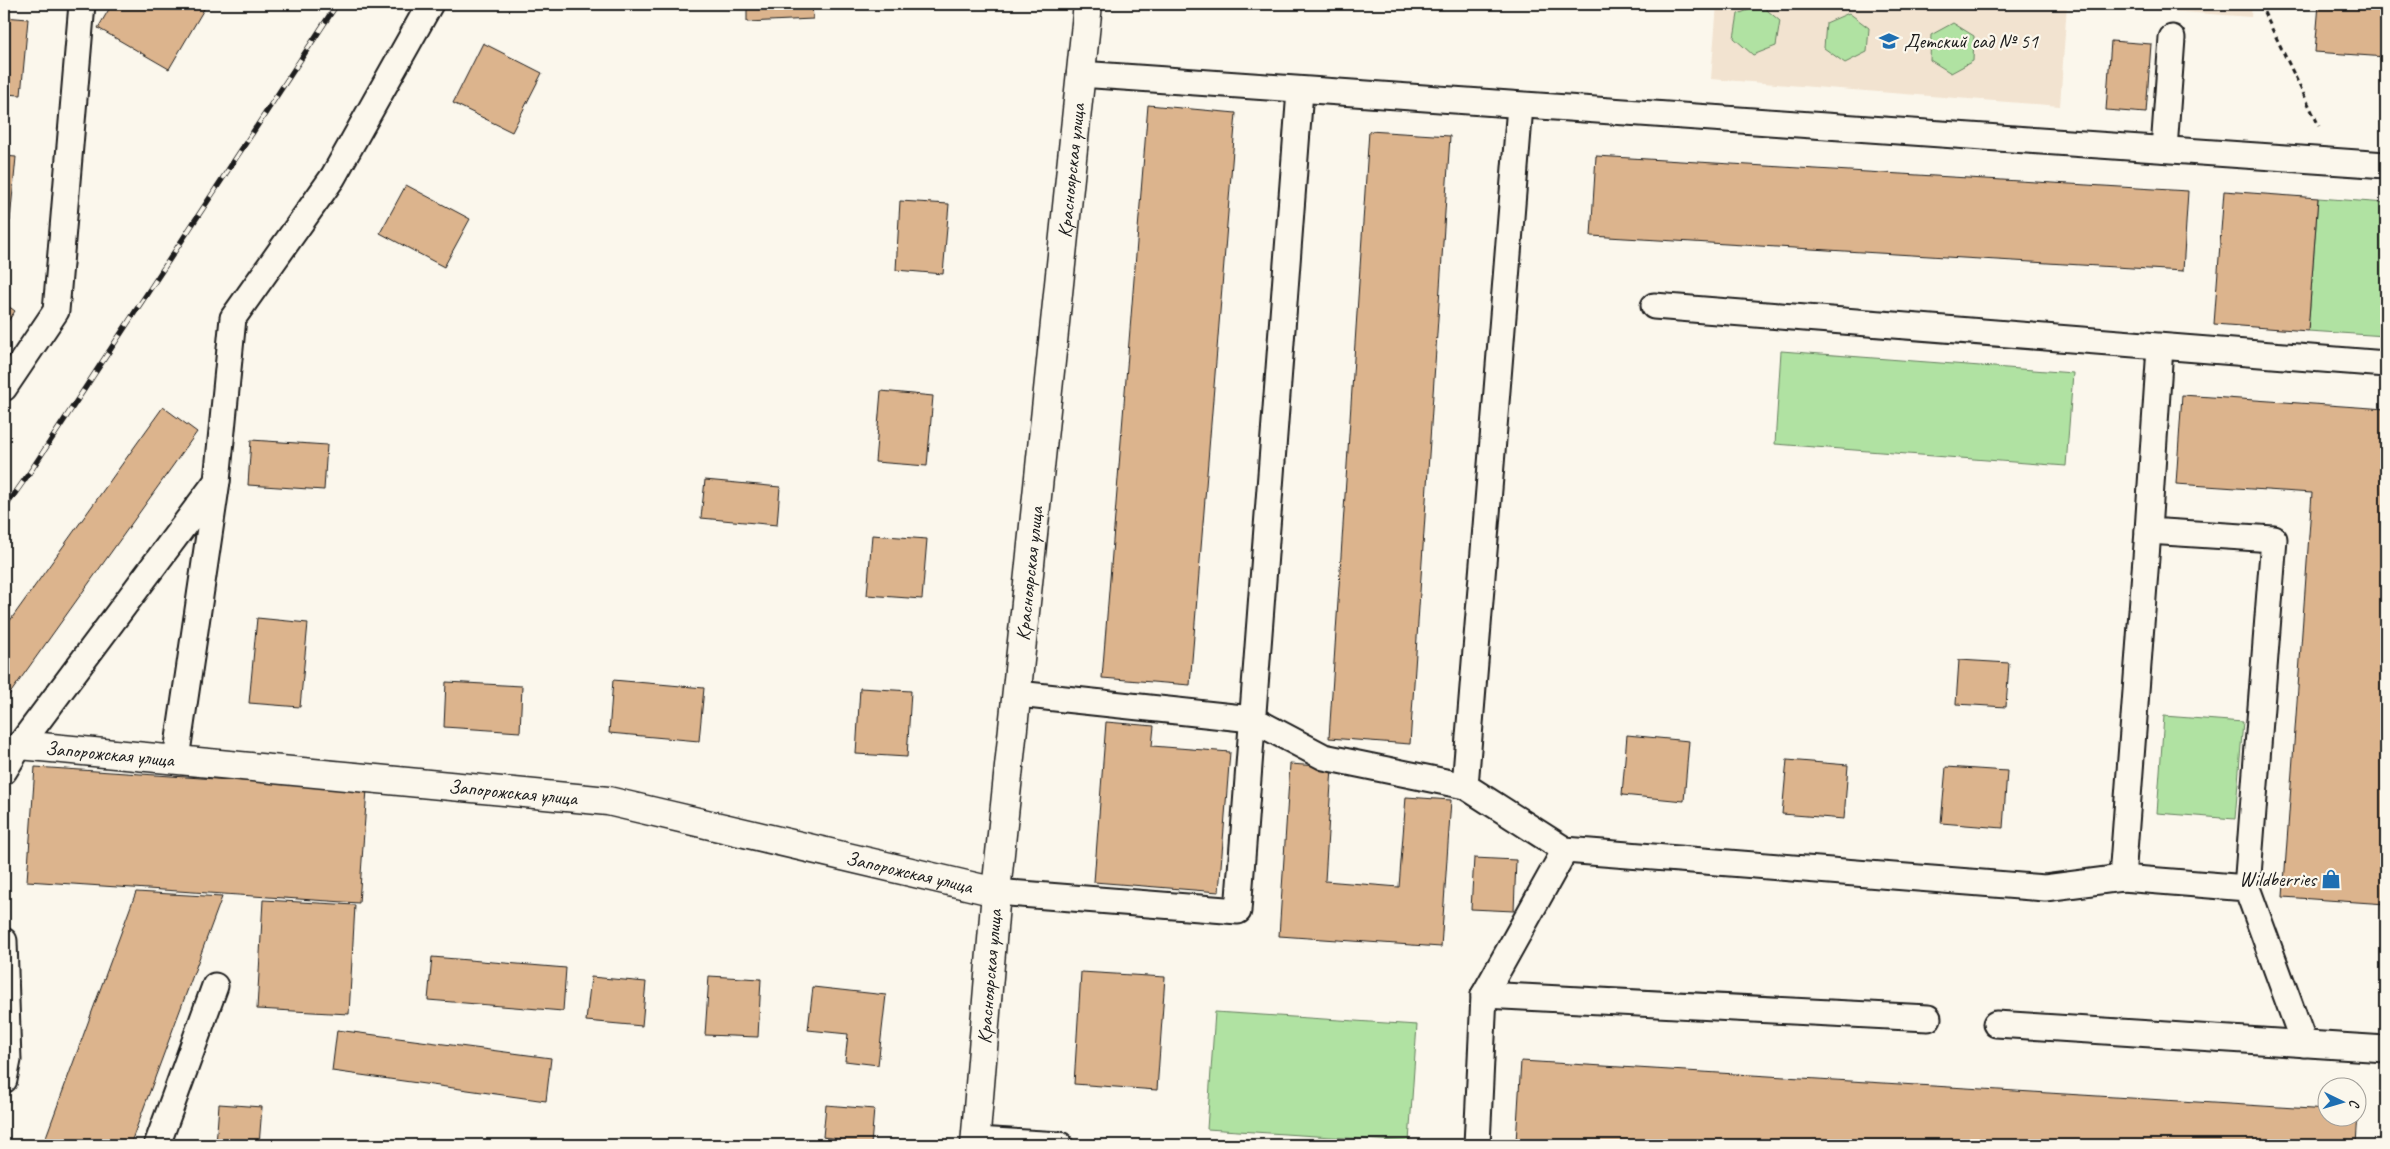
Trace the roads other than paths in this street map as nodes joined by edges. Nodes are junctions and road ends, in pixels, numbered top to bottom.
1 (82, 4) edge
2 (430, 4) edge
3 (1088, 4) edge
4 (2172, 38) dead end
5 (1080, 74) junction
6 (1300, 91) junction
7 (1520, 106) junction
8 (2164, 149) junction
9 (2386, 165) edge
10 (1654, 306) dead end
11 (2160, 347) junction
12 (2386, 364) edge
13 (4, 388) edge
14 (217, 481) junction
15 (2148, 531) junction
16 (1018, 694) junction
17 (1252, 719) junction
18 (20, 745) junction
19 (176, 758) junction
20 (4, 771) edge
21 (1465, 786) junction
22 (1565, 850) junction
23 (2122, 878) junction
24 (2247, 888) junction
25 (996, 892) junction
26 (4, 941) edge
27 (214, 986) dead end
28 (1484, 995) junction
29 (1928, 1018) dead end
30 (1996, 1024) dead end
31 (2304, 1044) junction
32 (2386, 1049) edge
33 (4, 1080) edge
34 (976, 1143) edge
35 (157, 1145) edge
36 (1060, 1145) edge
37 (1477, 1145) edge

1 - 13 lane
2 - 14 lane
3 - 5 street, Красноярская улица
4 - 8 lane
5 - 6 lane
5 - 16 street, Красноярская улица
6 - 7 lane
6 - 17 lane
7 - 8 lane
7 - 21 lane
8 - 9 lane
10 - 11 lane
11 - 12 lane
11 - 15 lane
14 - 18 lane
14 - 19 lane
15 - 23 lane
15 - 24 lane
16 - 17 lane
16 - 25 street, Красноярская улица
17 - 21 lane
17 - 25 lane
18 - 19 street, Запорожская улица
18 - 20 lane
19 - 25 street, Запорожская улица
21 - 22 lane
22 - 23 lane
22 - 28 lane
23 - 24 lane
24 - 31 lane
25 - 34 street, Красноярская улица
26 - 33 lane
27 - 35 lane
28 - 29 lane
28 - 37 lane
30 - 31 lane
31 - 32 lane
34 - 36 lane

